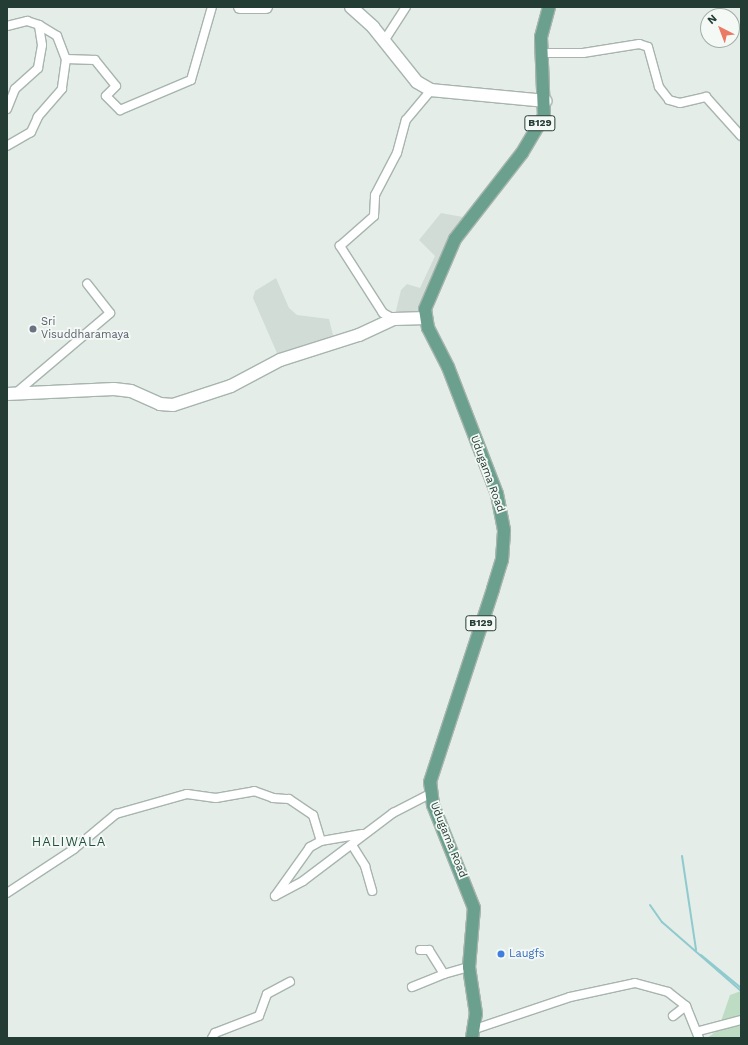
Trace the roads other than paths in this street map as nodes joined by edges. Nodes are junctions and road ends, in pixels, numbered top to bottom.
1 (212, 7) edge
2 (240, 7) edge
3 (266, 7) edge
4 (351, 7) edge
5 (406, 7) edge
6 (548, 7) edge
7 (38, 25) junction
8 (7, 26) edge
9 (384, 40) junction
10 (540, 53) junction
11 (66, 59) junction
12 (430, 90) junction
13 (545, 101) junction
14 (7, 109) edge
15 (741, 136) edge
16 (7, 146) edge
17 (87, 284) dead end
18 (426, 318) junction
19 (394, 319) junction
20 (12, 393) edge
21 (430, 794) junction
22 (362, 834) junction
23 (321, 841) junction
24 (352, 845) junction
25 (372, 891) dead end
26 (7, 893) edge
27 (420, 950) dead end
28 (469, 967) junction
29 (444, 974) junction
30 (290, 982) dead end
31 (412, 986) dead end
32 (686, 1006) junction
33 (673, 1016) dead end
34 (741, 1020) edge
35 (474, 1034) edge
36 (699, 1035) edge
37 (212, 1038) edge

1 - 11 street
2 - 3 main road
4 - 9 main road
5 - 9 street
6 - 10 main road, Udugama Road / B129
7 - 8 street
7 - 11 street
7 - 14 street
9 - 12 main road
10 - 13 main road, Udugama Road / B129
10 - 15 street
11 - 16 street
12 - 13 main road
12 - 19 street
13 - 18 main road, Udugama Road / B129
17 - 20 street
18 - 19 main road
18 - 21 main road, Udugama Road / B129
19 - 20 main road
21 - 22 street
21 - 28 main road, Udugama Road / B129
22 - 23 street
22 - 24 street
23 - 24 street
23 - 26 street
24 - 25 street
27 - 29 street
28 - 29 street
28 - 35 main road, Udugama Road / B129
29 - 31 street
30 - 37 street
32 - 33 street
32 - 35 street
32 - 36 street
34 - 36 street

